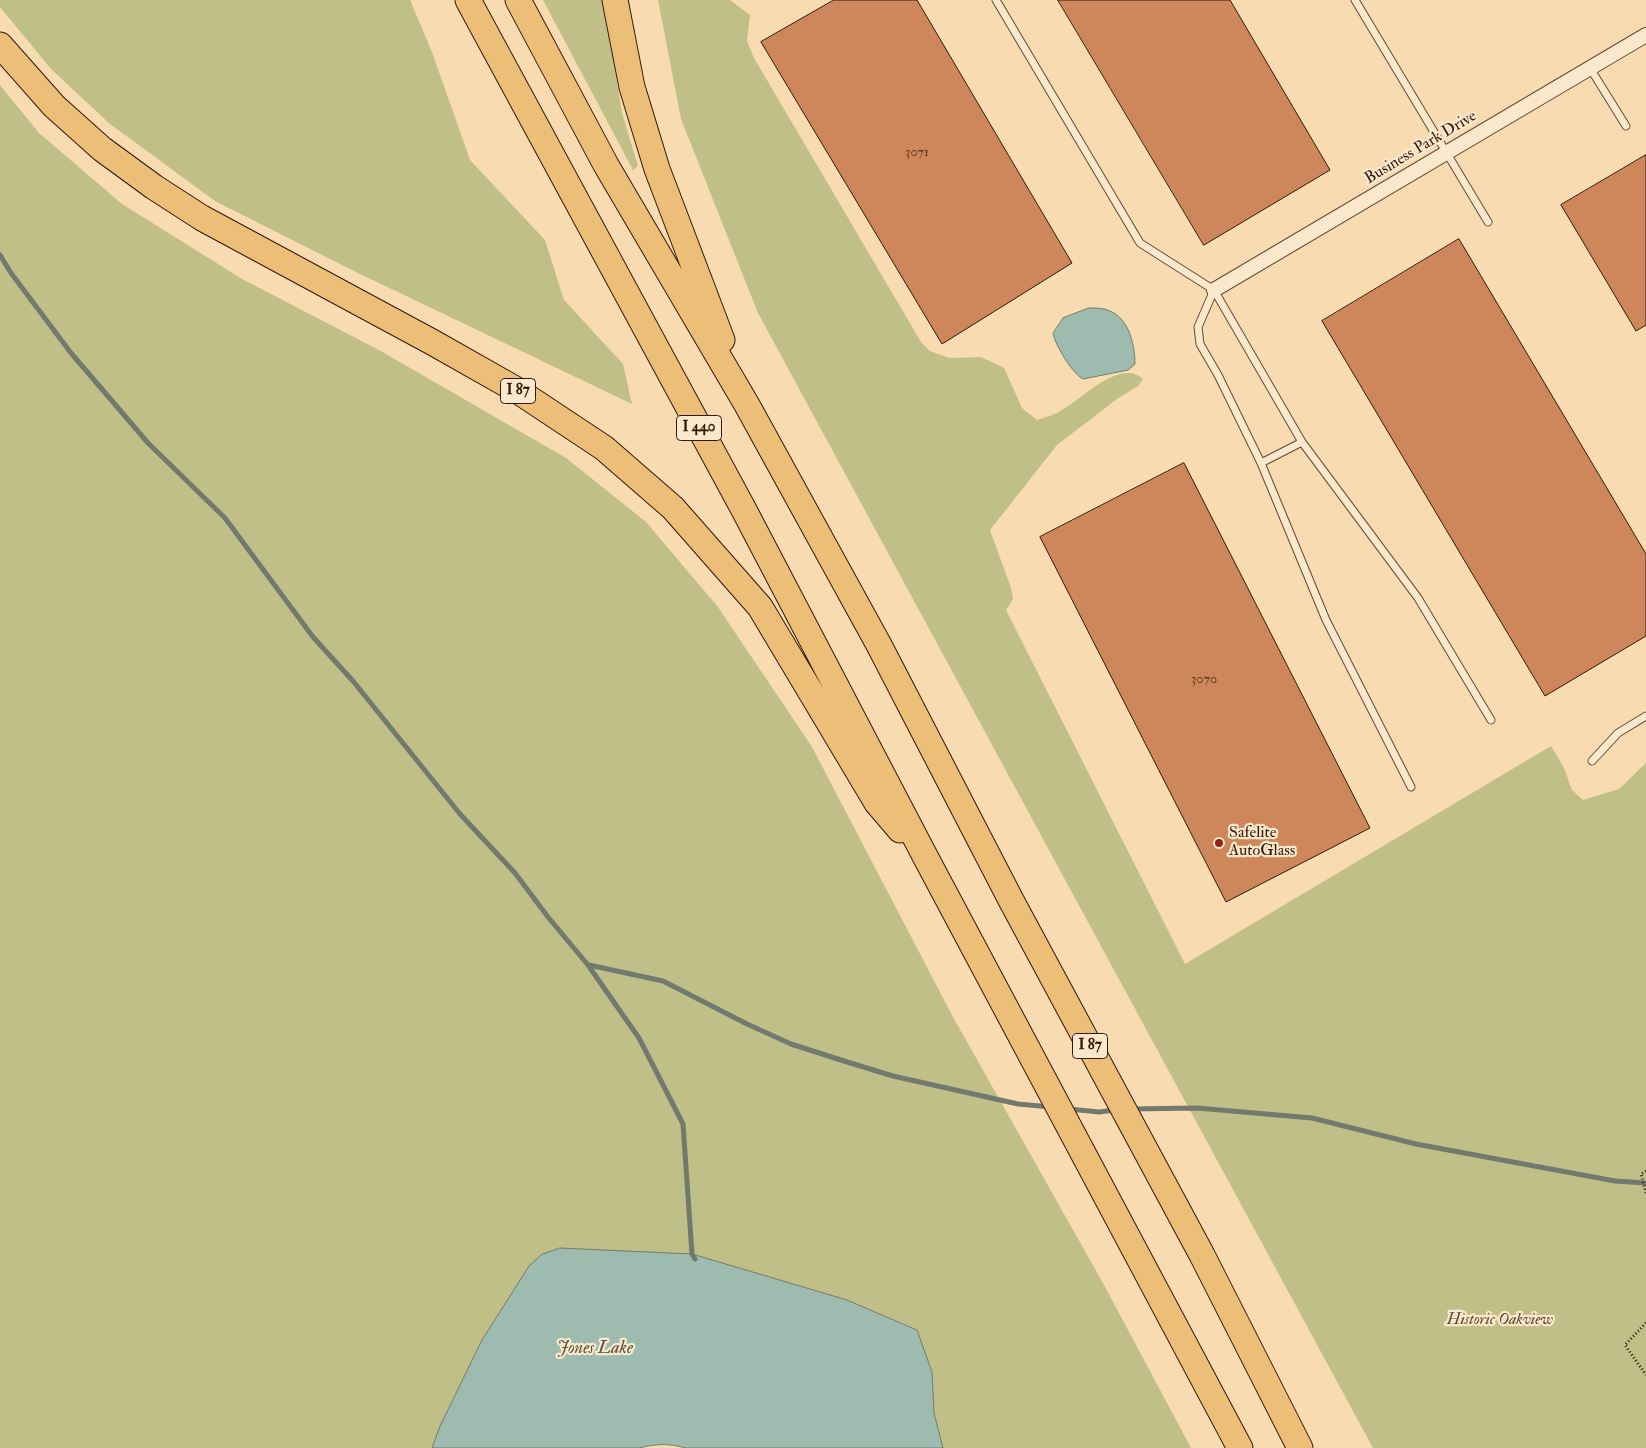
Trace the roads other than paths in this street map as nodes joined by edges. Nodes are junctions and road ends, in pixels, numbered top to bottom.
1 (468, 0) edge
2 (518, 0) edge
3 (615, 0) edge
4 (996, 0) edge
5 (1355, 0) edge
6 (1646, 35) edge
7 (0, 45) edge
8 (1590, 68) junction
9 (1626, 126) dead end
10 (1446, 153) junction
11 (1488, 222) dead end
12 (1214, 290) junction
13 (747, 405) junction
14 (1302, 442) junction
15 (1261, 464) junction
16 (1646, 716) edge
17 (1490, 720) dead end
18 (1592, 761) dead end
19 (1411, 787) dead end
20 (926, 858) junction
21 (1240, 1448) edge
22 (1300, 1448) edge

1 - 20 highway, I 440
2 - 13 highway
3 - 13 highway, I 87
4 - 12 lane
5 - 10 lane
6 - 8 street, Business Park Drive
7 - 20 highway, I 87
8 - 9 lane
8 - 10 street, Business Park Drive
10 - 11 lane
10 - 12 street, Business Park Drive
12 - 14 lane
12 - 15 lane
13 - 22 highway, I 87
14 - 15 lane
14 - 17 lane
15 - 19 lane
16 - 18 lane
20 - 21 highway, I 87

